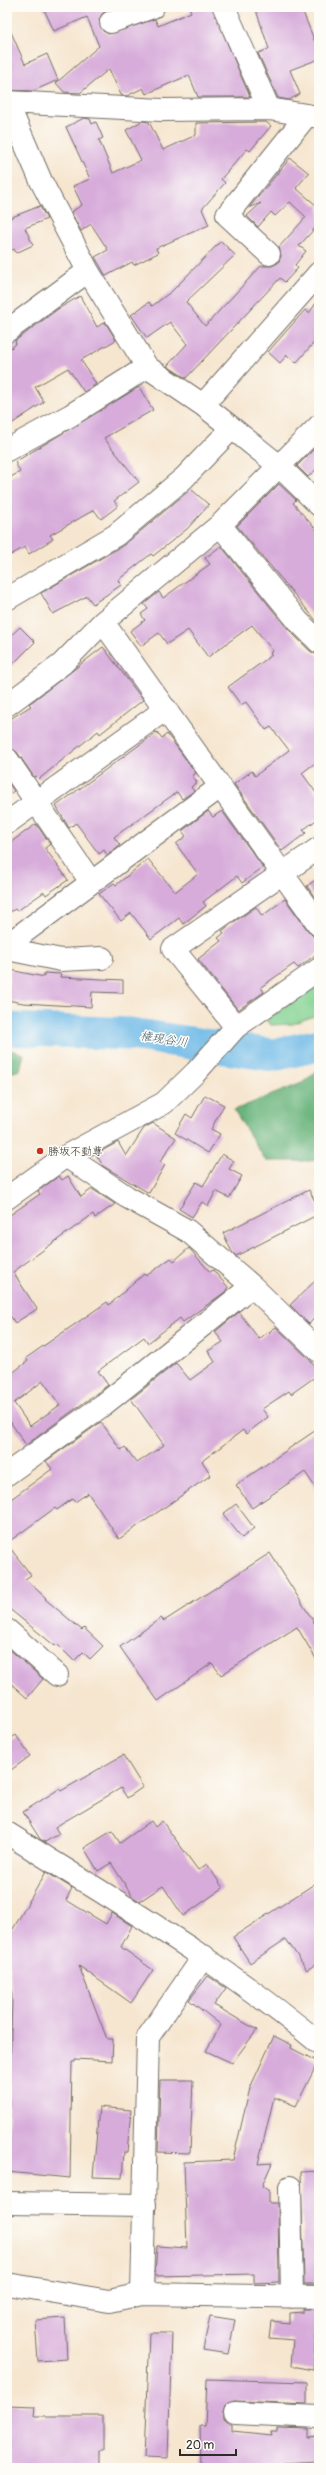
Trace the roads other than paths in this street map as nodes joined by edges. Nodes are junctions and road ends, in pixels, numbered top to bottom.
1 (153, 7) edge
2 (224, 7) edge
3 (111, 22) dead end
4 (7, 102) edge
5 (269, 109) junction
6 (313, 116) edge
7 (269, 254) dead end
8 (88, 271) junction
9 (319, 273) edge
10 (7, 330) edge
11 (147, 367) junction
12 (203, 405) junction
13 (319, 426) edge
14 (232, 428) junction
15 (7, 450) edge
16 (278, 465) junction
17 (319, 505) edge
18 (220, 525) junction
19 (7, 599) edge
20 (103, 622) junction
21 (319, 642) edge
22 (7, 705) edge
23 (166, 709) junction
24 (7, 759) edge
25 (220, 787) junction
26 (38, 803) junction
27 (7, 823) edge
28 (319, 848) edge
29 (282, 875) junction
30 (91, 882) junction
31 (319, 925) edge
32 (7, 945) edge
33 (7, 949) edge
34 (102, 958) dead end
35 (319, 969) edge
36 (232, 1032) junction
37 (66, 1156) junction
38 (7, 1198) edge
39 (252, 1286) junction
40 (319, 1351) edge
41 (7, 1474) edge
42 (7, 1630) edge
43 (57, 1675) dead end
44 (7, 1833) edge
45 (204, 1956) junction
46 (319, 2043) edge
47 (290, 2187) dead end
48 (7, 2203) edge
49 (145, 2205) junction
50 (7, 2284) edge
51 (142, 2294) junction
52 (292, 2297) junction
53 (319, 2297) edge
54 (235, 2413) dead end
55 (319, 2418) edge

1 - 3 street
2 - 5 street
4 - 5 street
4 - 8 street
5 - 6 street
6 - 7 street
8 - 10 street
8 - 11 street
9 - 12 street
11 - 12 street
11 - 15 street
12 - 14 street
13 - 16 street
14 - 16 street
14 - 19 street
16 - 17 street
16 - 18 street
18 - 20 street
18 - 21 street
20 - 22 street
20 - 23 street
23 - 25 street
23 - 26 street
24 - 26 street
25 - 29 street
25 - 30 street
26 - 27 street
26 - 30 street
28 - 29 street
29 - 31 street
29 - 36 street
30 - 32 street
33 - 34 street
35 - 36 street
36 - 37 street
37 - 38 street
37 - 39 street
39 - 40 street
39 - 41 street
42 - 43 street
44 - 45 street
45 - 46 street
45 - 49 street
47 - 52 street
48 - 49 street
49 - 51 street
50 - 51 street
51 - 52 street
52 - 53 street
54 - 55 street

